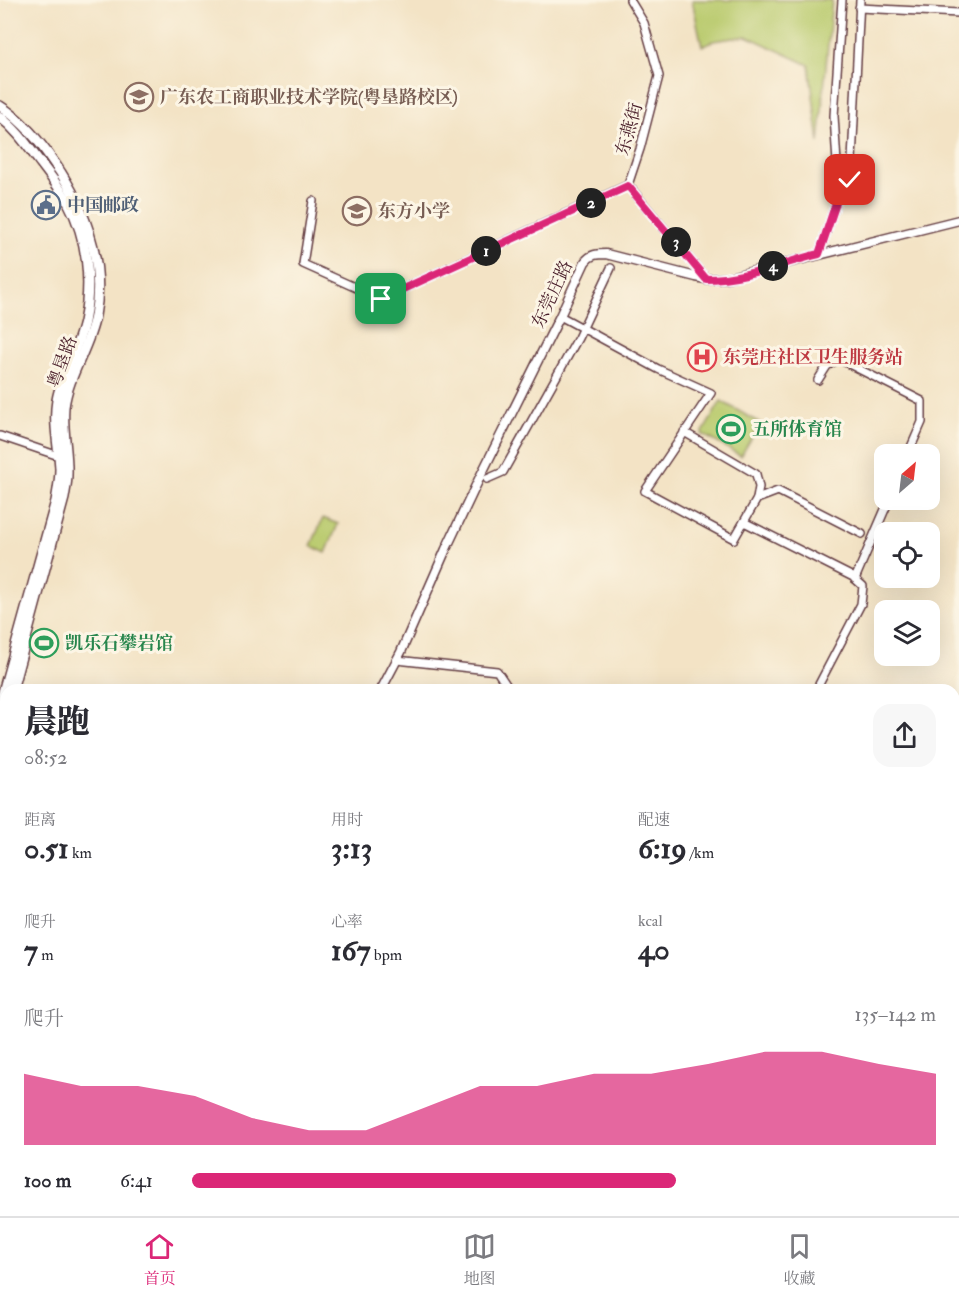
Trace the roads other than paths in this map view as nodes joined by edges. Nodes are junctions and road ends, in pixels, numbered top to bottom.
1 (630, 0) edge
2 (842, 0) edge
3 (893, 0) edge
4 (860, 4) edge
5 (876, 4) edge
6 (893, 9) junction
7 (959, 13) edge
8 (0, 106) edge
9 (0, 117) edge
10 (628, 186) junction
11 (839, 194) junction
12 (313, 201) dead end
13 (959, 220) edge
14 (819, 254) junction
15 (611, 268) dead end
16 (706, 279) junction
17 (560, 316) junction
18 (583, 328) junction
19 (818, 380) dead end
20 (684, 432) junction
21 (0, 436) edge
22 (912, 444) edge
23 (59, 456) junction
24 (487, 479) dead end
25 (757, 499) junction
26 (885, 510) edge
27 (744, 522) junction
28 (862, 534) dead end
29 (855, 579) junction
30 (397, 660) junction
31 (5, 684) edge
32 (14, 684) edge
33 (384, 684) edge
34 (505, 684) edge
35 (819, 684) edge

1 - 10 street, 东燕街
2 - 11 street
3 - 6 street
4 - 5 street
4 - 11 street
5 - 6 street
6 - 7 street
8 - 32 main road, 粤垦路
9 - 23 main road, 粤垦路
10 - 12 street
10 - 16 street
11 - 14 street
13 - 14 street, 东莞庄路
14 - 16 street, 东莞庄路
15 - 18 street
16 - 17 street, 东莞庄路
17 - 18 street
17 - 30 street, 东莞庄路
18 - 20 street
18 - 24 street
19 - 22 street
20 - 25 street
20 - 27 street
21 - 23 street
23 - 31 main road, 粤垦路
25 - 27 street
25 - 28 street
26 - 29 street
27 - 29 street
29 - 35 street
30 - 33 street, 东莞庄路
30 - 34 street

